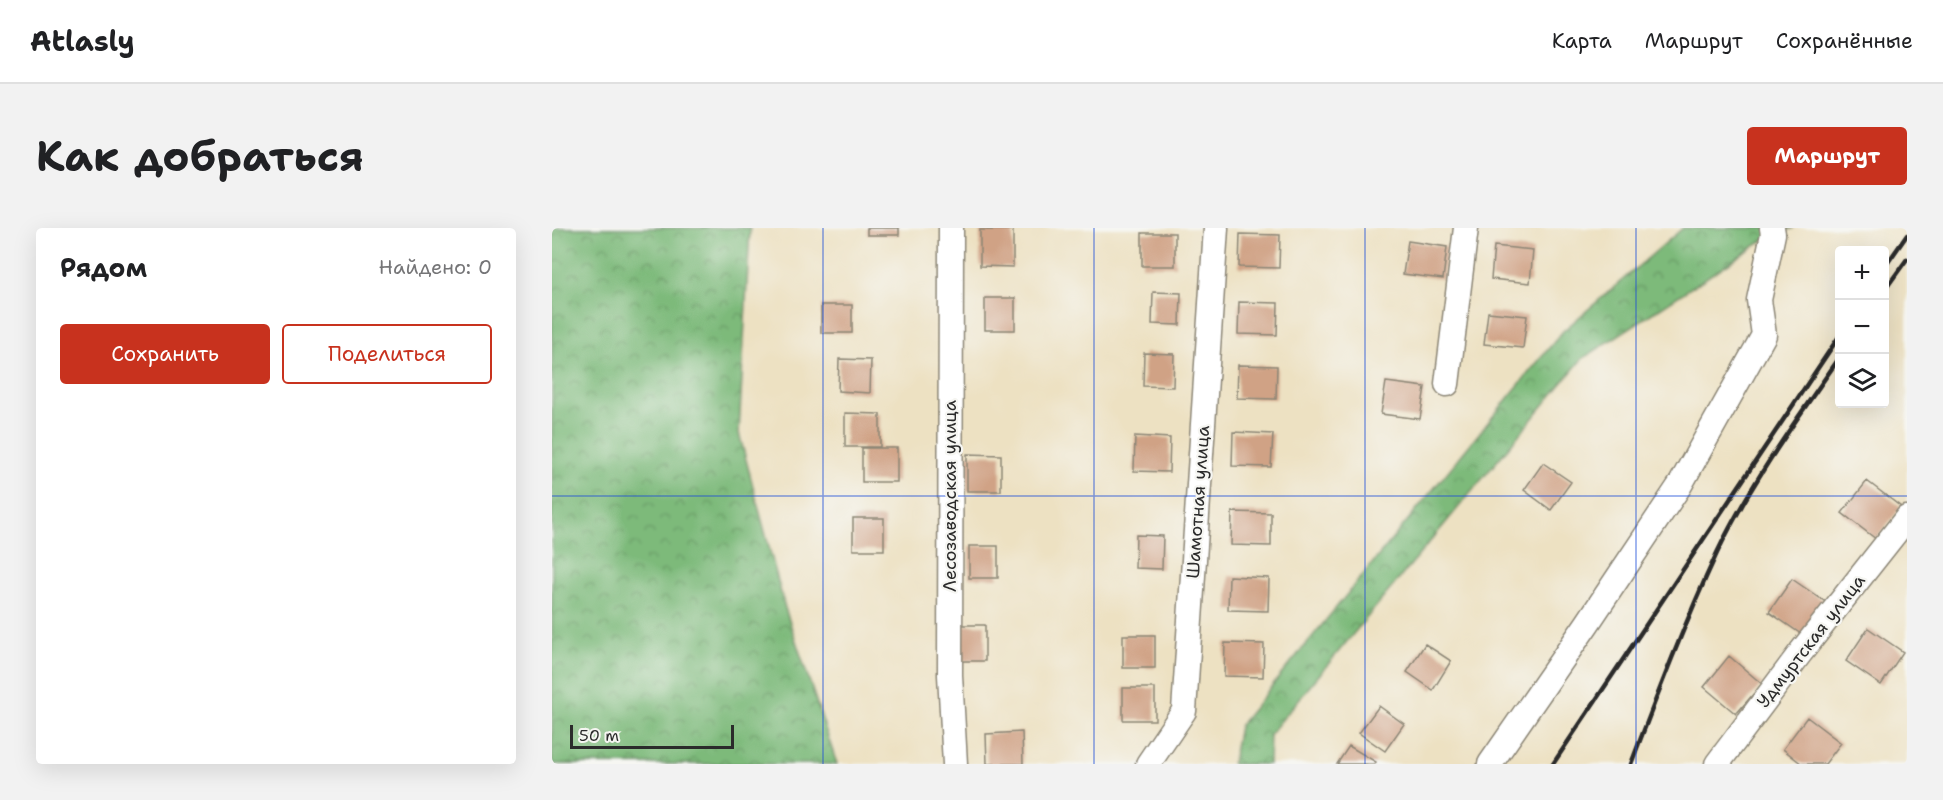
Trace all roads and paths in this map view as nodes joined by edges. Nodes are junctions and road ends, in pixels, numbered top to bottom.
1 (951, 228) edge
2 (1215, 228) edge
3 (1466, 228) edge
4 (1772, 228) edge
5 (1447, 384) dead end
6 (1907, 518) edge
7 (956, 764) edge
8 (1148, 764) edge
9 (1490, 764) edge
10 (1717, 764) edge

1 - 7 street, Лесозаводская улица
2 - 8 street, Шамотная улица
3 - 5 street
4 - 9 street
6 - 10 street, Удмуртская улица

